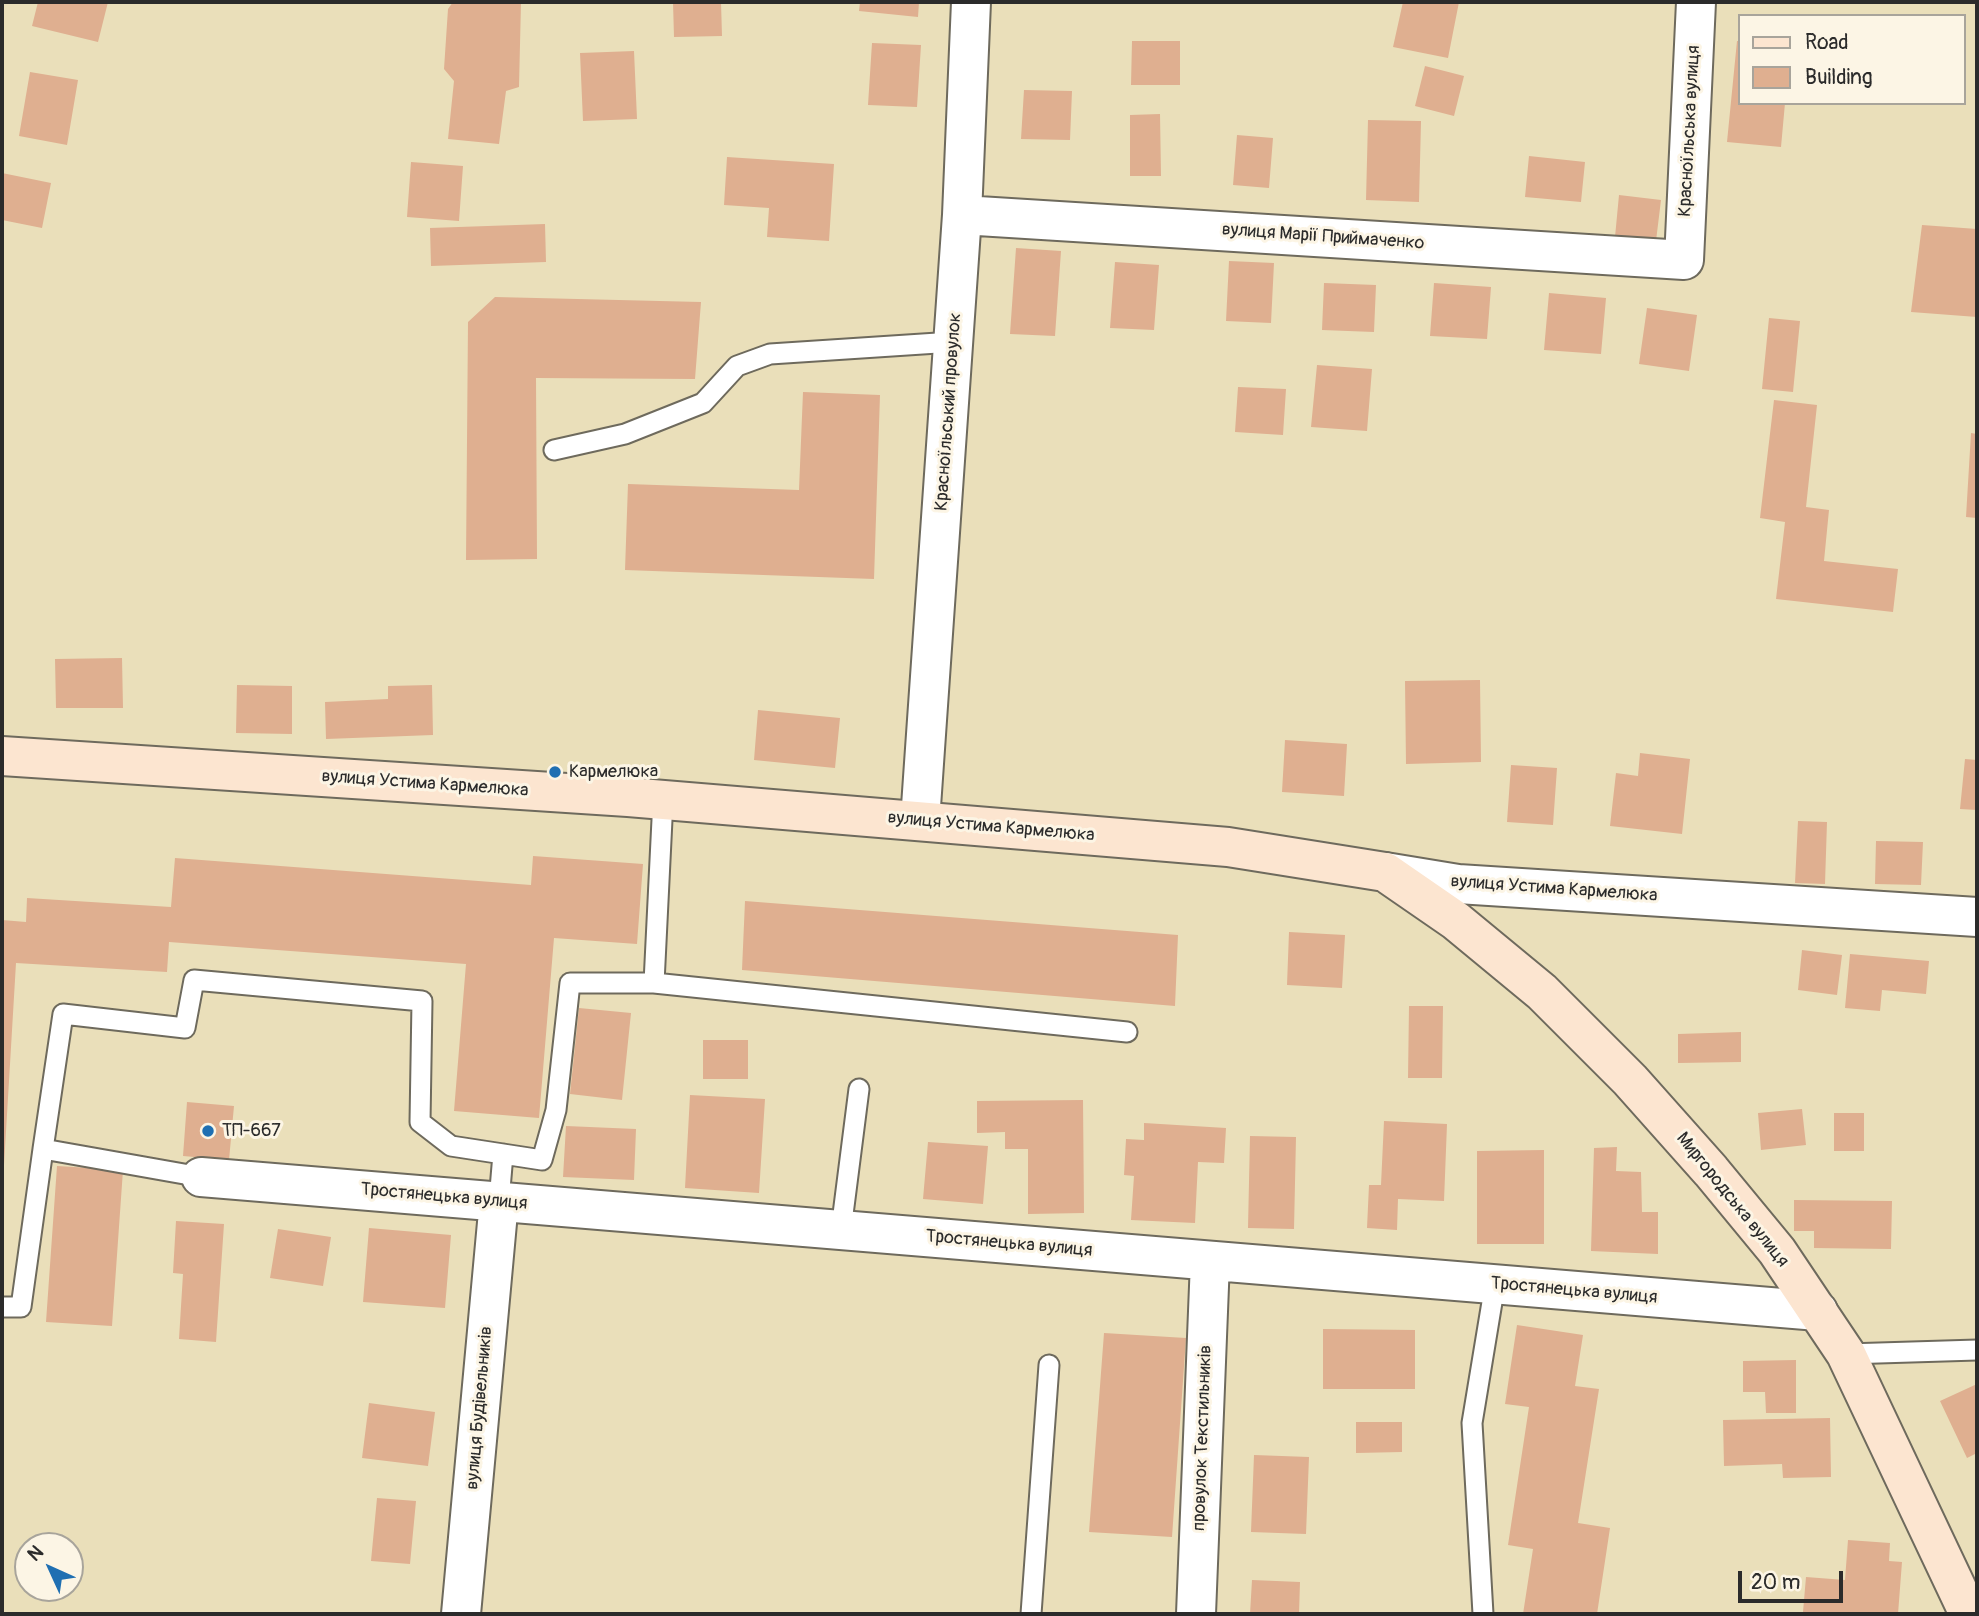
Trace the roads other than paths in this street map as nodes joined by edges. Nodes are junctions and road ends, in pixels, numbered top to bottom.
1 (971, 2) edge
2 (1696, 2) edge
3 (962, 215) junction
4 (1684, 260) joint
5 (953, 342) junction
6 (554, 450) dead end
7 (2, 756) edge
8 (663, 799) junction
9 (920, 821) junction
10 (1385, 872) junction
11 (1977, 917) edge
12 (654, 983) junction
13 (1127, 1032) dead end
14 (859, 1089) dead end
15 (43, 1149) junction
16 (503, 1154) junction
17 (201, 1177) joint
18 (499, 1202) junction
19 (841, 1230) junction
20 (1210, 1261) junction
21 (1495, 1284) junction
22 (2, 1307) edge
23 (1818, 1311) junction
24 (1977, 1350) edge
25 (1846, 1354) junction
26 (1049, 1365) dead end
27 (460, 1614) edge
28 (1031, 1614) edge
29 (1196, 1614) edge
30 (1483, 1614) edge
31 (1969, 1614) edge

1 - 3 street, Красноїльський провулок
2 - 4 street, Красноїльська вулиця
3 - 4 street, вулиця Марії Приймаченко
3 - 5 street, Красноїльський провулок
5 - 6 lane
5 - 9 street, Красноїльський провулок
7 - 8 main road, вулиця Устима Кармелюка
8 - 9 main road, вулиця Устима Кармелюка
8 - 12 lane
9 - 10 main road, вулиця Устима Кармелюка
10 - 11 street, вулиця Устима Кармелюка
10 - 23 main road, Миргородська вулиця
12 - 13 lane
12 - 16 lane
14 - 19 lane
15 - 16 lane
15 - 17 lane
15 - 22 lane
16 - 18 lane
17 - 18 street, Тростянецька вулиця
18 - 19 street, Тростянецька вулиця
18 - 27 street, вулиця Будівельників
19 - 20 street, Тростянецька вулиця
20 - 21 street, Тростянецька вулиця
20 - 29 street, провулок Текстильників
21 - 23 street, Тростянецька вулиця
21 - 30 lane
23 - 25 main road, Миргородська вулиця
24 - 25 lane
25 - 31 main road, Миргородська вулиця
26 - 28 lane

